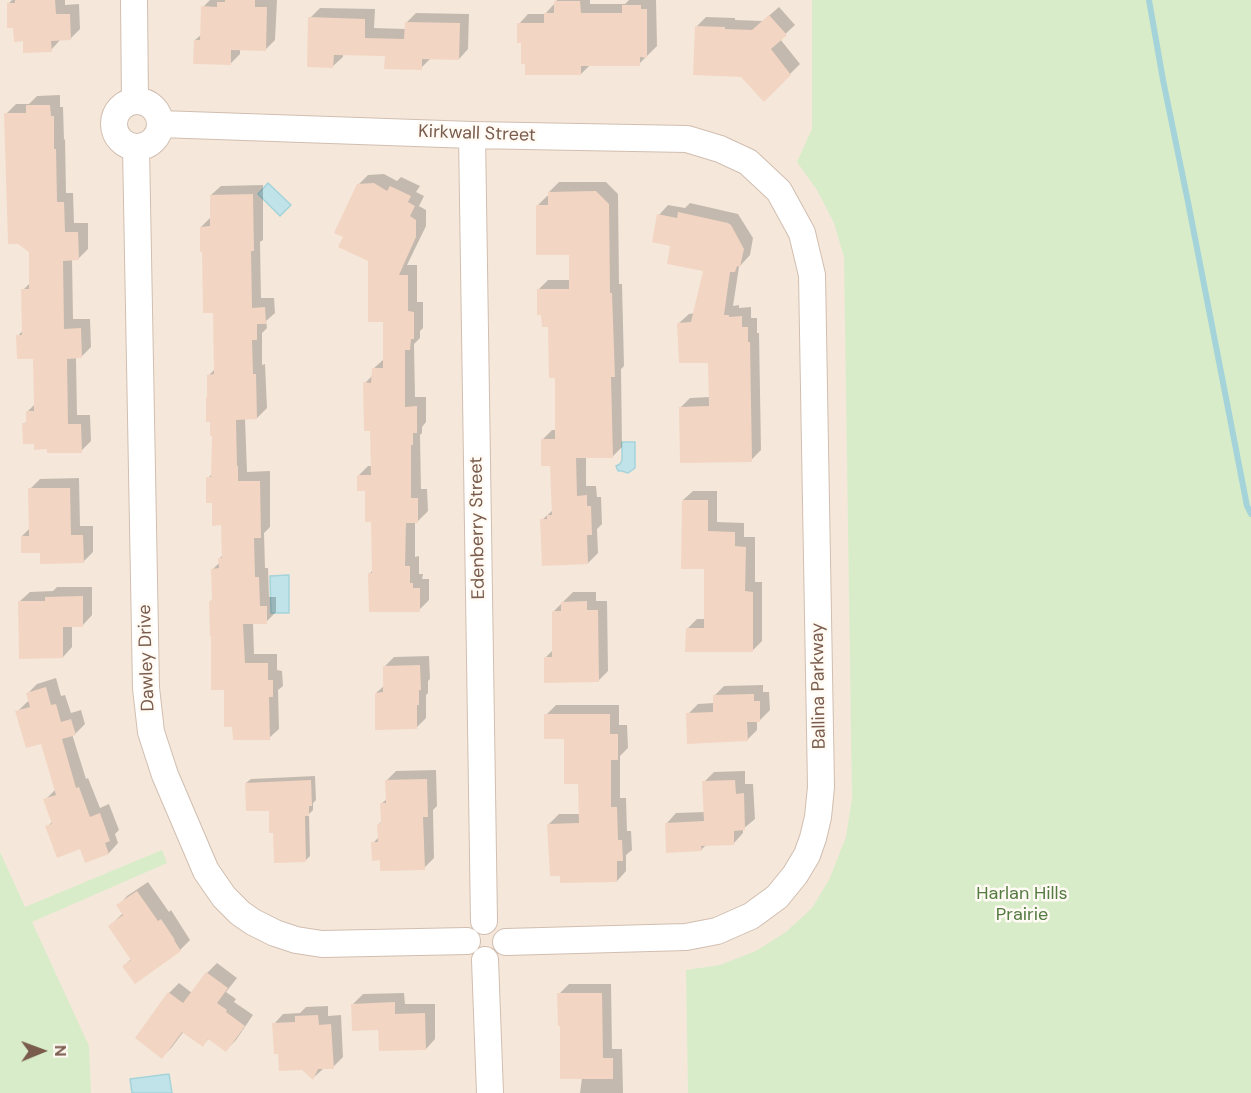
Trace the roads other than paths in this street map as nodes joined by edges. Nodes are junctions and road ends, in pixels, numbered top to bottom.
1 (134, 0) edge
2 (135, 100) junction
3 (160, 124) junction
4 (472, 135) junction
5 (136, 147) junction
6 (779, 191) joint
7 (484, 921) junction
8 (467, 941) junction
9 (506, 942) junction
10 (485, 960) junction
11 (490, 1093) edge

1 - 2 street
2 - 3 street
2 - 5 street
3 - 4 street, Kirkwall Street
3 - 5 street
4 - 6 street, Kirkwall Street
4 - 7 street, Edenberry Street
5 - 8 street, Dawley Drive
6 - 9 street, Ballina Parkway
7 - 8 street
7 - 9 street
8 - 10 street
9 - 10 street
10 - 11 street

